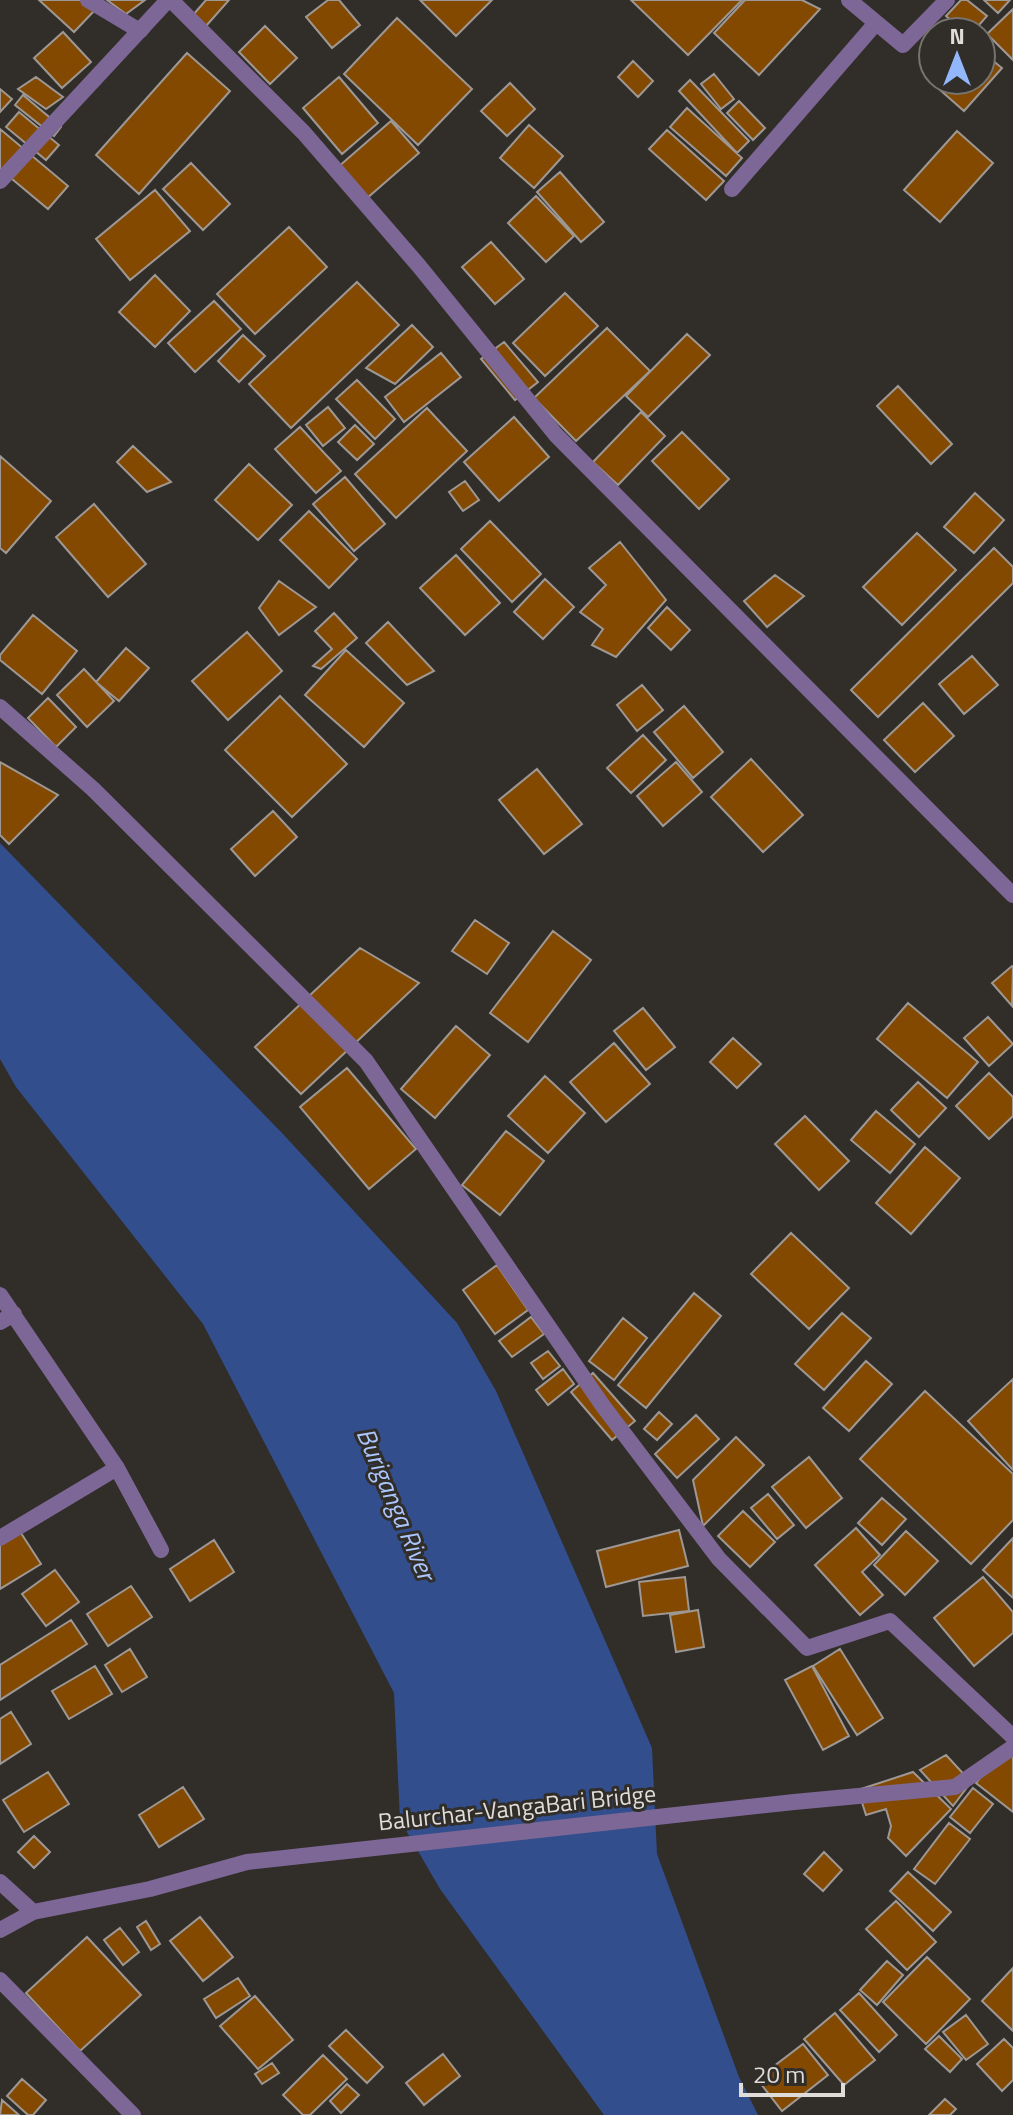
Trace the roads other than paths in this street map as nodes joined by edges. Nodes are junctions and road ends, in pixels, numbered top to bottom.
1 (88, 0) edge
2 (169, 0) edge
3 (849, 0) edge
4 (947, 0) edge
5 (876, 23) junction
6 (140, 31) junction
7 (0, 181) edge
8 (732, 189) dead end
9 (0, 707) edge
10 (1011, 889) edge
11 (0, 1295) edge
12 (7, 1318) edge
13 (117, 1468) junction
14 (0, 1538) edge
15 (161, 1550) dead end
16 (1013, 1737) edge
17 (1013, 1747) edge
18 (0, 1882) edge
19 (33, 1912) junction
20 (0, 1930) edge
21 (0, 1980) edge
22 (133, 2115) edge

1 - 6 street
2 - 6 street
2 - 10 street
3 - 5 street
4 - 5 street
5 - 8 street
6 - 7 street
9 - 16 street
11 - 12 street
12 - 13 street
13 - 14 street
13 - 15 street
17 - 19 street, Balurchar-VangaBari Bridge
18 - 19 street
19 - 20 street, Balurchar-VangaBari Bridge
21 - 22 street

